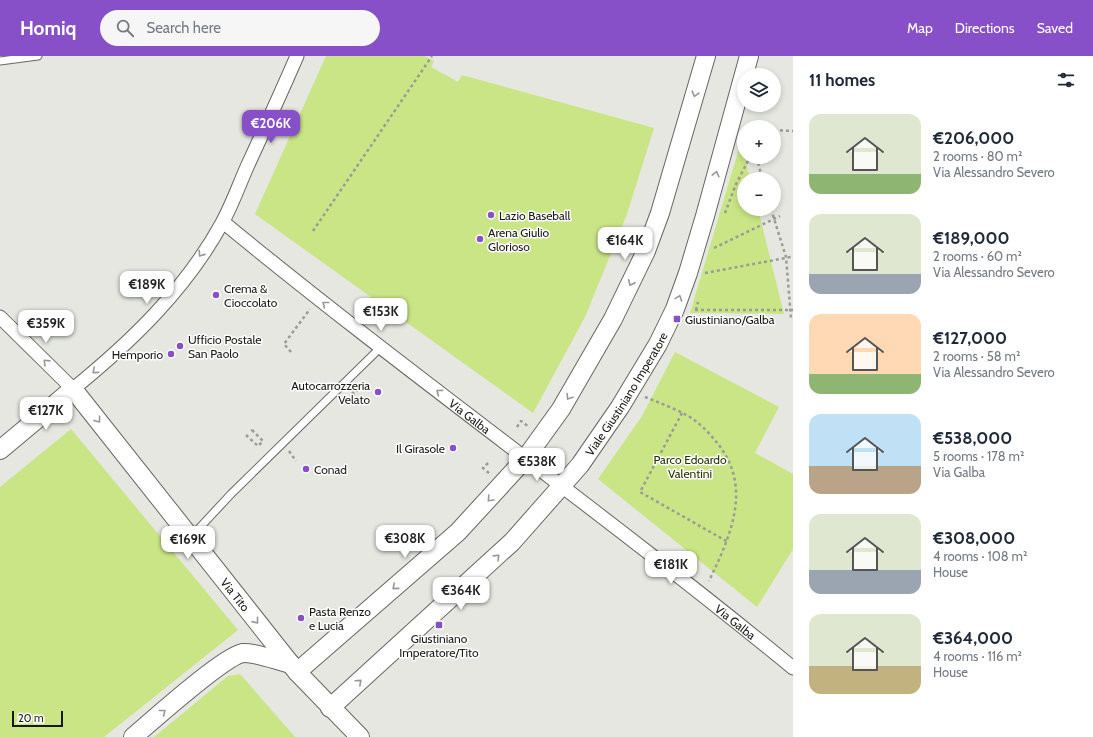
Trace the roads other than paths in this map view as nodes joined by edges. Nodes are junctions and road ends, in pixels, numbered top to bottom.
1 (38, 56) edge
2 (297, 56) edge
3 (706, 56) edge
4 (749, 56) edge
5 (0, 61) edge
6 (223, 222) junction
7 (0, 317) edge
8 (380, 348) junction
9 (73, 389) junction
10 (0, 450) edge
11 (525, 459) junction
12 (563, 485) junction
13 (190, 538) junction
14 (294, 668) junction
15 (793, 668) edge
16 (330, 708) junction
17 (352, 734) edge
18 (133, 737) edge

1 - 5 lane
2 - 6 street
3 -> 11 street
12 -> 4 street, Viale Giustiniano Imperatore
8 -> 6 street, Via Galba
6 -> 9 street
9 -> 7 street
11 -> 8 street, Via Galba
8 - 13 lane
9 - 10 street
9 -> 13 street, Via Tito
11 - 12 street, Via Galba
11 -> 14 street
12 - 15 street, Via Galba
16 -> 12 street, Viale Giustiniano Imperatore
13 -> 14 street, Via Tito
14 - 16 street, Via Tito
18 -> 14 street
16 - 17 street, Via Tito

